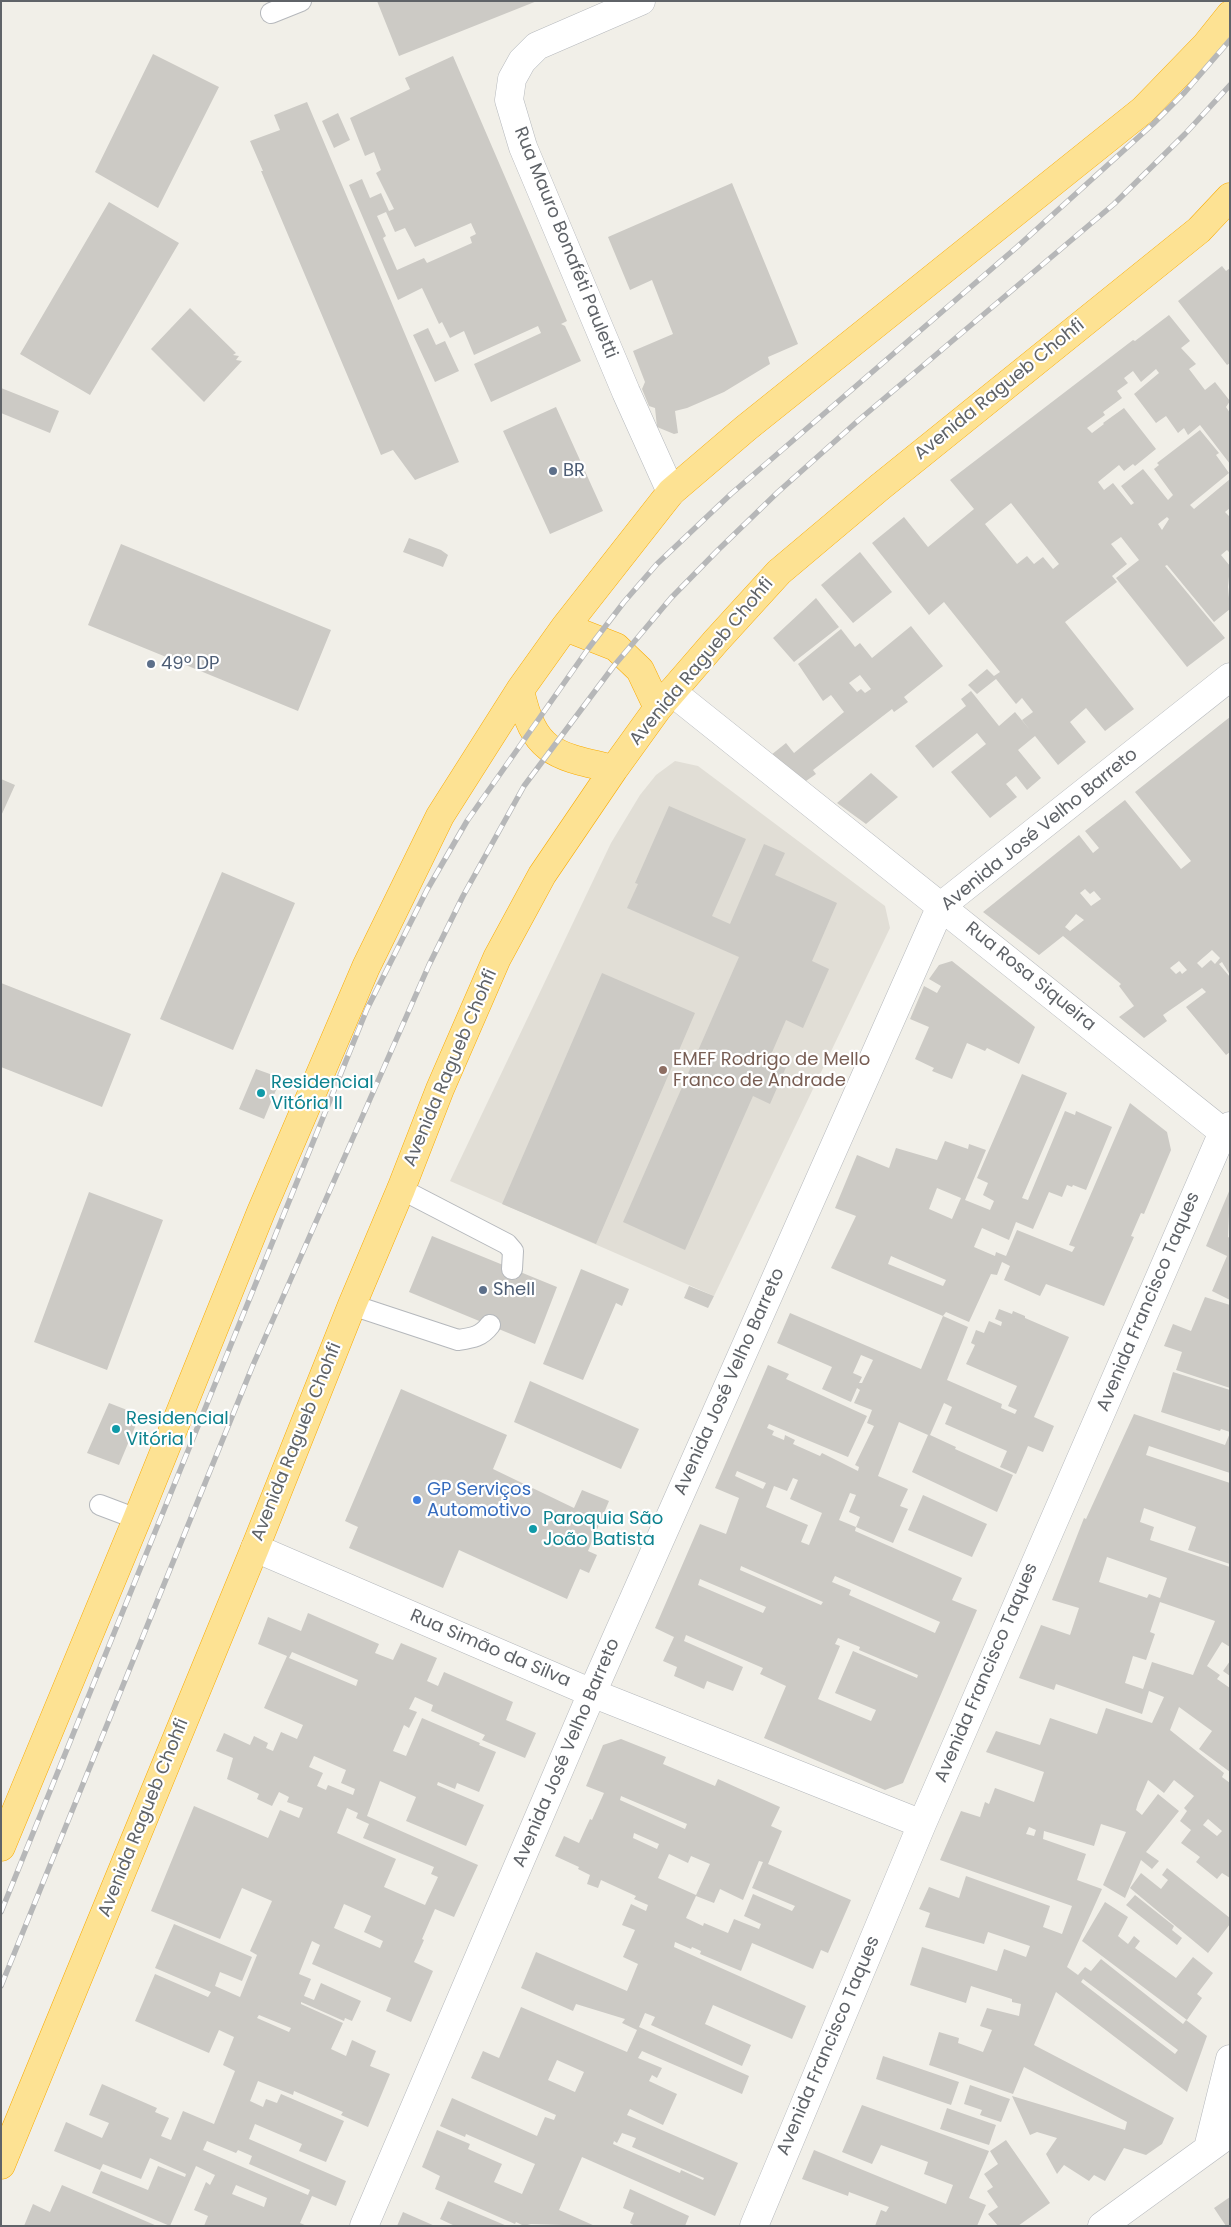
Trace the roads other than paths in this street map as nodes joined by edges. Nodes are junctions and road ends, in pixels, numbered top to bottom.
1 (300, 1) edge
2 (641, 1) edge
3 (271, 13) dead end
4 (1230, 15) edge
5 (1230, 197) edge
6 (671, 492) junction
7 (565, 627) junction
8 (1230, 677) edge
9 (520, 690) junction
10 (665, 700) junction
11 (614, 769) junction
12 (941, 906) junction
13 (1226, 1129) edge
14 (401, 1189) junction
15 (512, 1269) dead end
16 (352, 1304) junction
17 (490, 1325) dead end
18 (100, 1505) dead end
19 (138, 1519) junction
20 (256, 1548) junction
21 (592, 1693) junction
22 (922, 1824) junction
23 (1, 1847) edge
24 (1230, 2060) edge
25 (1230, 2133) edge
26 (1208, 2148) junction
27 (1, 2165) edge
28 (364, 2226) edge
29 (754, 2226) edge
30 (1102, 2226) edge

1 - 3 lane
2 - 6 street, Rua Mauro Bonaféti Pauletti
4 - 6 highway
5 - 10 highway, Avenida Ragueb Chohfi
6 - 7 highway
7 - 9 highway
7 - 10 highway
8 - 12 street, Avenida José Velho Barreto
9 - 11 highway
9 - 19 highway
10 - 11 highway, Avenida Ragueb Chohfi
10 - 12 street, Rua Rosa Siqueira
11 - 14 highway, Avenida Ragueb Chohfi
12 - 13 street, Rua Rosa Siqueira
12 - 21 street, Avenida José Velho Barreto
13 - 22 street, Avenida Francisco Taques
14 - 15 lane
14 - 16 highway, Avenida Ragueb Chohfi
16 - 17 lane
16 - 20 highway, Avenida Ragueb Chohfi
18 - 19 lane
19 - 23 highway
20 - 21 street, Rua Simão da Silva
20 - 27 highway, Avenida Ragueb Chohfi
21 - 22 street, Rua Simão da Silva
21 - 28 street, Avenida José Velho Barreto
22 - 29 street, Avenida Francisco Taques
24 - 26 street
25 - 26 street
26 - 30 street

